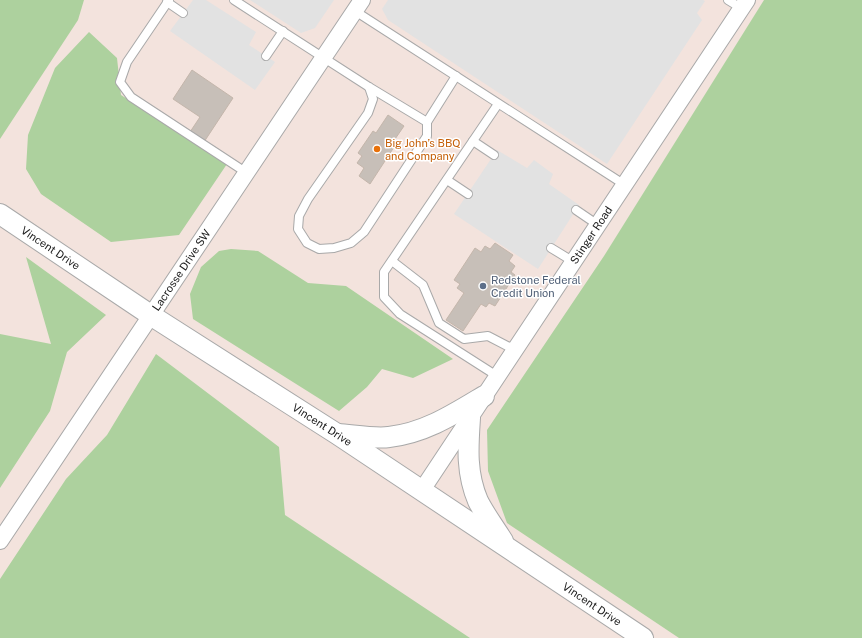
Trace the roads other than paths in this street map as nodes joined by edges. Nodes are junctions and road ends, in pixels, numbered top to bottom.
1 (234, 0) edge
2 (168, 1) edge
3 (739, 3) edge
4 (359, 6) edge
5 (183, 13) dead end
6 (283, 32) junction
7 (266, 56) dead end
8 (324, 58) junction
9 (456, 76) junction
10 (369, 87) junction
11 (498, 104) junction
12 (427, 122) junction
13 (473, 141) junction
14 (494, 155) dead end
15 (247, 173) junction
16 (447, 180) junction
17 (625, 185) junction
18 (468, 194) dead end
19 (576, 210) dead end
20 (0, 214) edge
21 (598, 225) junction
22 (551, 248) dead end
23 (392, 260) junction
24 (574, 262) junction
25 (152, 316) junction
26 (515, 350) junction
27 (497, 376) junction
28 (484, 396) junction
29 (470, 418) junction
30 (337, 434) junction
31 (422, 490) junction
32 (0, 541) edge
33 (508, 547) junction
34 (643, 638) edge

1 - 6 lane
2 - 5 lane
2 - 15 lane
3 - 17 street, Stinger Road
4 - 8 street, Lacrosse Drive SW
4 - 9 lane
6 - 7 lane
6 - 8 lane
8 - 10 lane
8 - 15 street, Lacrosse Drive SW
9 - 11 lane
9 - 12 lane
10 - 12 lane
10 - 12 lane
11 - 13 lane
11 - 17 lane
13 - 14 lane
13 - 16 lane
15 - 25 street, Lacrosse Drive SW
16 - 18 lane
16 - 23 lane
17 - 21 street, Stinger Road
19 - 21 lane
20 - 25 street, Vincent Drive
21 - 24 street, Stinger Road
22 - 24 lane
23 - 26 lane
23 - 27 lane
24 - 26 street, Stinger Road
25 - 30 street, Vincent Drive
25 - 32 street, Lacrosse Drive SW
26 - 27 street, Stinger Road
27 - 28 street, Stinger Road
28 - 29 street, Stinger Road
28 - 30 street
29 - 31 street, Stinger Road
29 - 33 street
30 - 31 street, Vincent Drive
31 - 33 street, Vincent Drive
33 - 34 street, Vincent Drive

